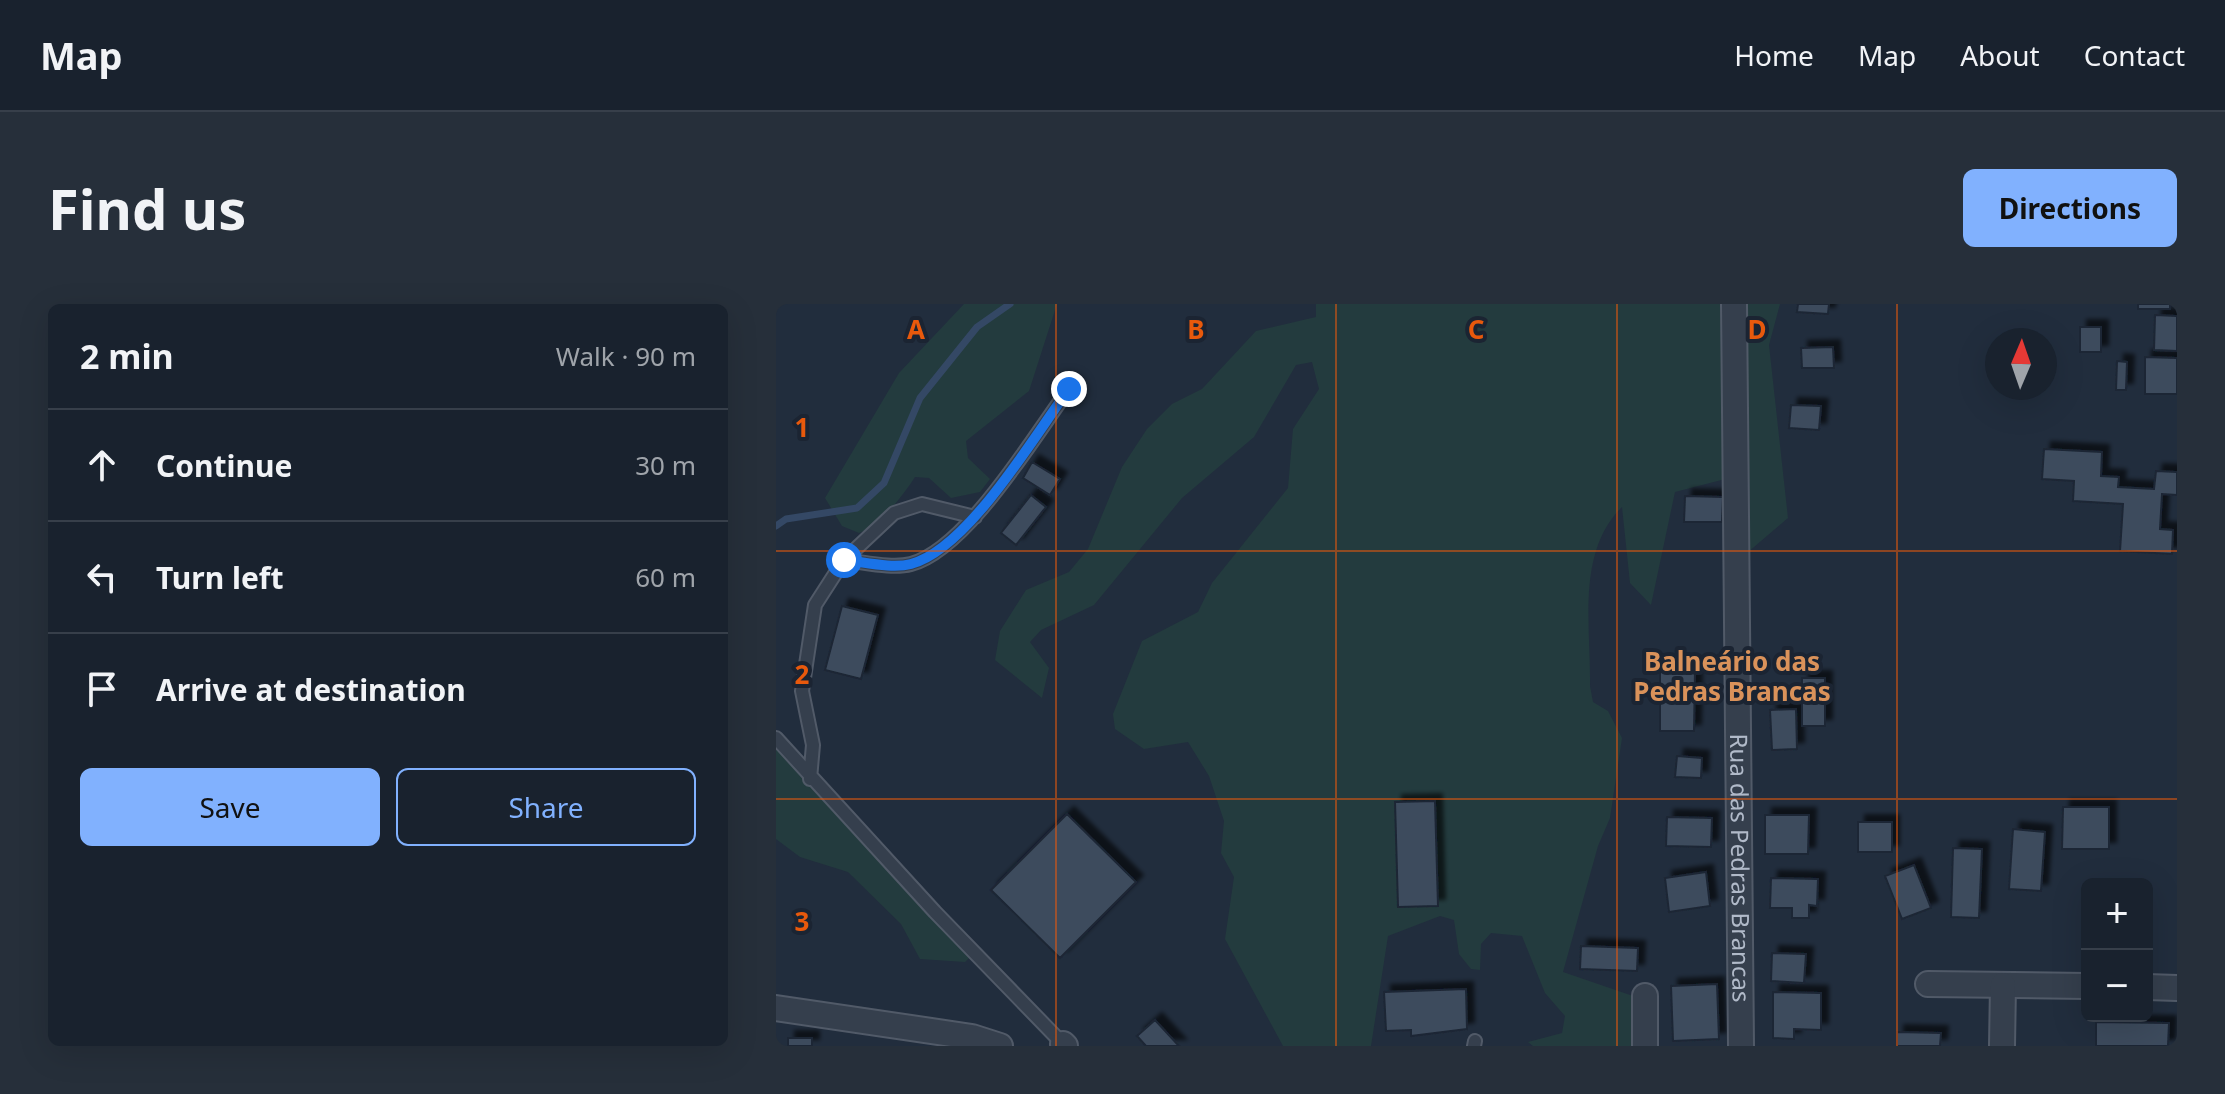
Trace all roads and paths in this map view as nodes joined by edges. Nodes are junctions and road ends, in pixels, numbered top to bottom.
1 (1734, 304) edge
2 (1069, 389) dead end
3 (975, 517) junction
4 (844, 560) junction
5 (776, 738) edge
6 (810, 779) junction
7 (1928, 984) dead end
8 (2003, 985) junction
9 (2081, 986) edge
10 (2153, 987) edge
11 (2177, 988) edge
12 (1645, 996) dead end
13 (776, 1008) edge
14 (1064, 1045) edge
15 (1000, 1046) edge
16 (1645, 1046) edge
17 (1741, 1046) edge
18 (2002, 1046) edge

1 - 17 street, Rua das Pedras Brancas
2 - 3 lane
3 - 4 lane
3 - 4 lane
4 - 6 lane
5 - 6 lane
6 - 14 lane
7 - 8 street
8 - 9 street
8 - 18 street
10 - 11 street
12 - 16 street
13 - 15 street

